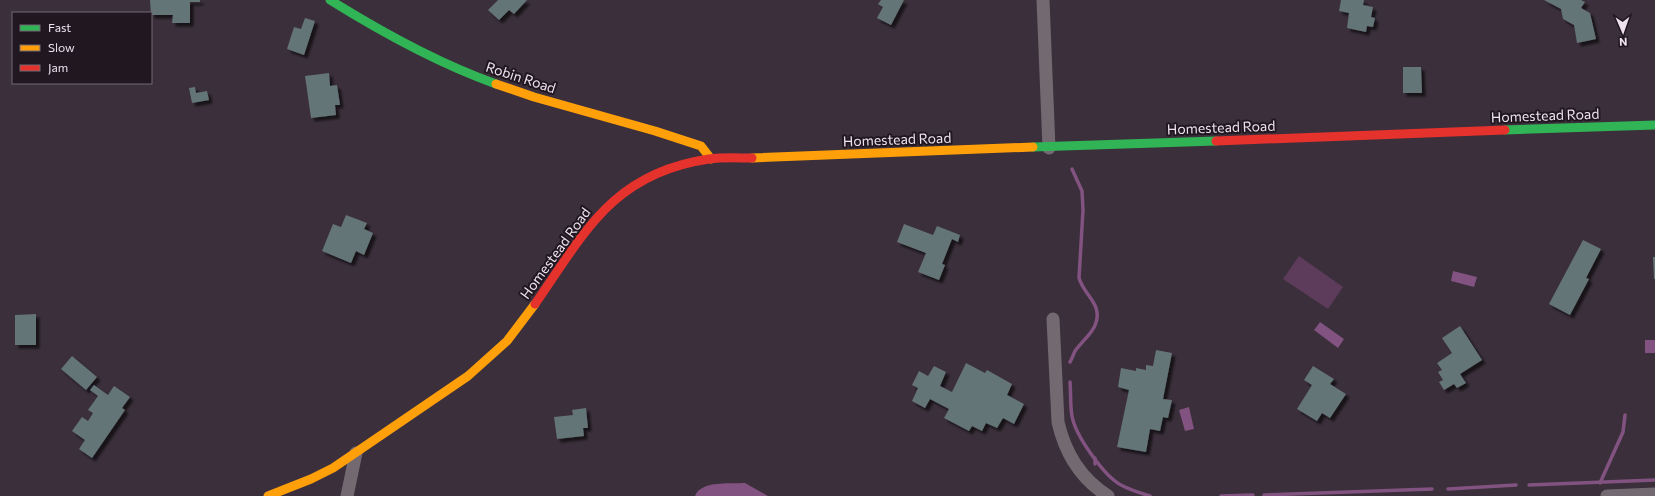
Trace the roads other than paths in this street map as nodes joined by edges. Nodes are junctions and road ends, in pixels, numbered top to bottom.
1 (330, 0) edge
2 (1043, 0) edge
3 (1655, 125) edge
4 (1049, 148) junction
5 (711, 159) junction
6 (1053, 320) dead end
7 (356, 453) junction
8 (1655, 494) edge
9 (268, 496) edge
10 (347, 496) edge
11 (1108, 496) edge
12 (1608, 496) edge

1 - 5 street, Robin Road
2 - 4 street
3 - 4 street, Homestead Road
4 - 5 street, Homestead Road
5 - 7 street, Homestead Road
6 - 11 street
7 - 9 street, Homestead Road
7 - 10 street
8 - 12 street

